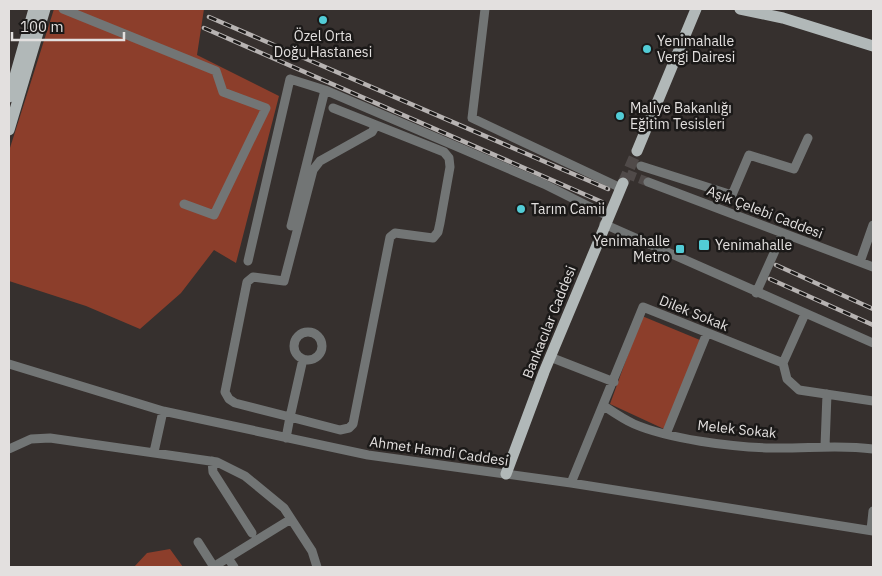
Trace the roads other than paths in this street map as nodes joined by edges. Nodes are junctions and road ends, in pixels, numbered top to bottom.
1 (34, 9) edge
2 (45, 9) edge
3 (64, 9) edge
4 (485, 9) edge
5 (696, 9) edge
6 (740, 9) edge
7 (873, 46) edge
8 (325, 90) junction
9 (9, 97) edge
10 (333, 108) dead end
11 (376, 125) junction
12 (9, 130) edge
13 (808, 138) dead end
14 (637, 151) tunnel mouth
15 (641, 166) dead end
16 (648, 182) tunnel mouth
17 (622, 185) joint
18 (184, 204) dead end
19 (606, 220) junction
20 (873, 225) edge
21 (291, 226) dead end
22 (783, 233) junction
23 (248, 261) dead end
24 (860, 262) junction
25 (873, 267) edge
26 (756, 293) junction
27 (805, 314) junction
28 (707, 333) junction
29 (873, 343) edge
30 (550, 357) junction
31 (303, 358) dead end
32 (783, 363) junction
33 (9, 364) edge
34 (614, 382) junction
35 (827, 394) junction
36 (873, 401) edge
37 (604, 406) junction
38 (163, 411) junction
39 (290, 417) junction
40 (666, 434) junction
41 (286, 438) junction
42 (825, 446) junction
43 (9, 449) edge
44 (873, 449) edge
45 (154, 452) junction
46 (212, 461) junction
47 (506, 474) junction
48 (571, 483) junction
49 (873, 511) edge
50 (291, 519) junction
51 (872, 530) edge
52 (252, 533) dead end
53 (198, 542) dead end
54 (228, 558) junction
55 (214, 567) edge
56 (234, 567) edge
57 (317, 567) edge

1 - 9 main road
2 - 12 main road
3 - 18 street
4 - 17 street
5 - 14 main road
6 - 7 main road
8 - 19 street
8 - 21 street
8 - 23 street
10 - 11 street
11 - 39 street
11 - 39 street
13 - 15 street
16 - 22 street, Aşık Çelebi Caddesi
17 - 19 main road, Bankacılar Caddesi
19 - 26 street
19 - 30 main road, Bankacılar Caddesi
20 - 24 street
22 - 24 street, Aşık Çelebi Caddesi
22 - 26 street
24 - 25 street, Aşık Çelebi Caddesi
26 - 27 street
27 - 29 street
27 - 32 street
28 - 32 street, Dilek Sokak
28 - 34 street, Dilek Sokak
28 - 40 street
30 - 34 street
30 - 47 main road, Bankacılar Caddesi
31 - 39 street
32 - 35 street
33 - 38 street, Ahmet Hamdi Caddesi
34 - 37 street, Dilek Sokak
35 - 36 street
35 - 42 street
37 - 40 street, Melek Sokak
37 - 48 street, Dilek Sokak
38 - 41 street, Ahmet Hamdi Caddesi
38 - 45 street
39 - 41 street
40 - 42 street, Melek Sokak
41 - 47 street, Ahmet Hamdi Caddesi
42 - 44 street, Melek Sokak
43 - 45 street
45 - 46 street
46 - 50 street
46 - 52 street
47 - 48 street, Ahmet Hamdi Caddesi
48 - 51 street, Ahmet Hamdi Caddesi
49 - 51 street
50 - 54 street
50 - 57 street
53 - 55 street
54 - 55 street
54 - 56 street

